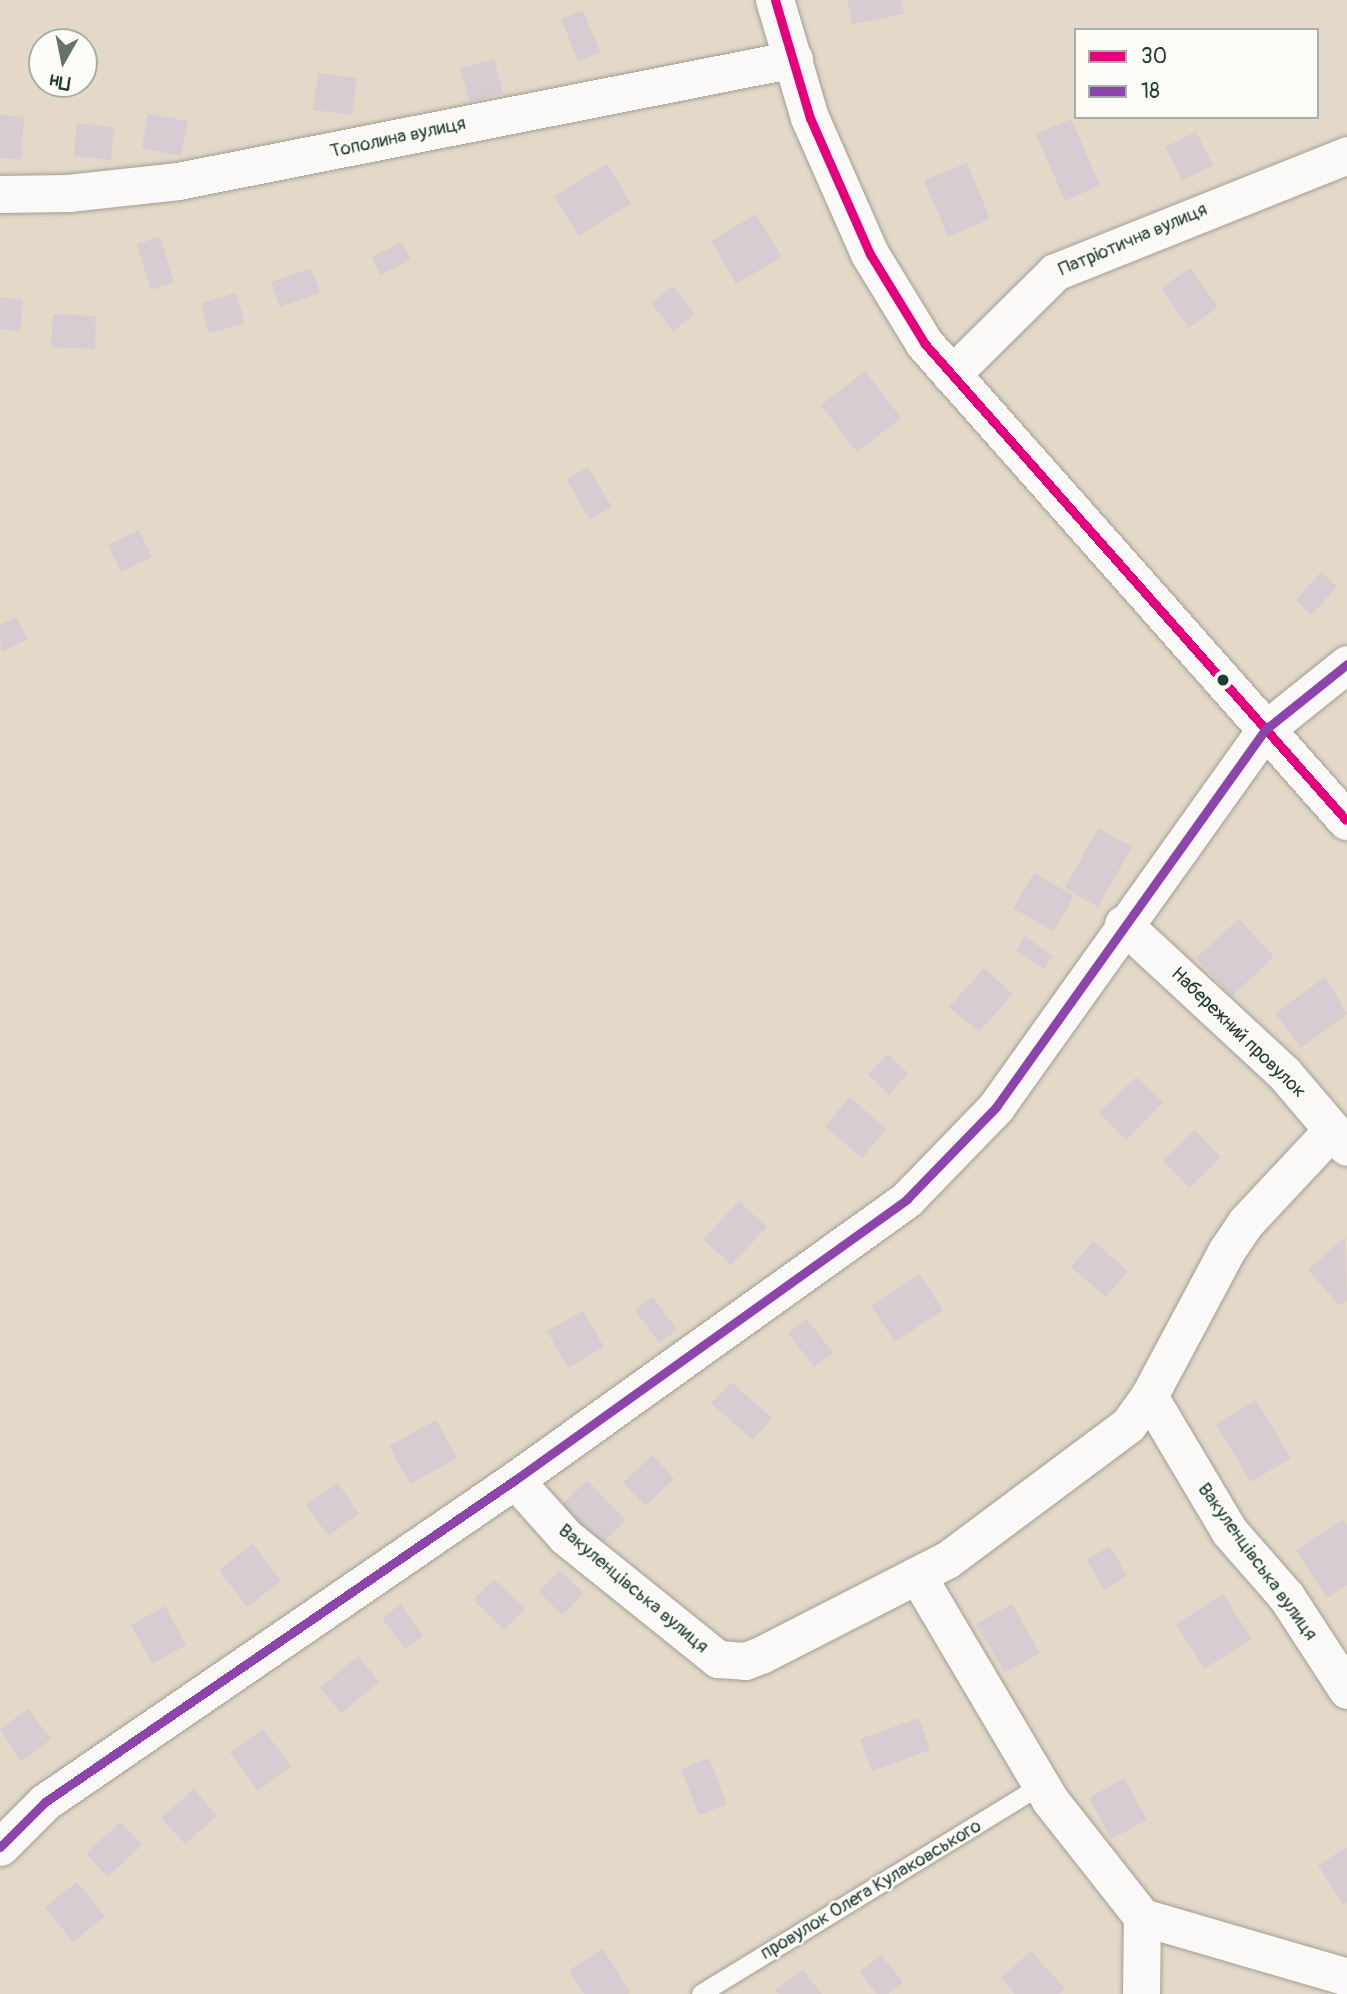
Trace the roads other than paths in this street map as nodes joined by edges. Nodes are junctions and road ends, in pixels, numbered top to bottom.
1 (775, 0) edge
2 (794, 59) junction
3 (1347, 155) edge
4 (0, 194) edge
5 (951, 375) junction
6 (1347, 664) edge
7 (1266, 729) junction
8 (1347, 821) edge
9 (1123, 924) junction
10 (1340, 1138) edge
11 (1149, 1396) junction
12 (515, 1480) junction
13 (918, 1575) junction
14 (1347, 1690) edge
15 (1041, 1786) junction
16 (0, 1847) edge
17 (1142, 1917) junction
18 (1347, 1977) edge
19 (701, 1994) edge
20 (1141, 1994) edge

1 - 2 street
2 - 4 street, Тополина вулиця
2 - 5 street
3 - 5 street, Патріотична вулиця
5 - 7 street
6 - 7 street
7 - 8 street
7 - 9 street
9 - 10 street, Набережний провулок
9 - 12 street
10 - 11 street, Вакуленцівська вулиця
11 - 13 street, Вакуленцівська вулиця
11 - 14 street, Вакуленцівська вулиця
12 - 13 street, Вакуленцівська вулиця
12 - 16 street
13 - 15 street
15 - 17 street
15 - 19 lane, провулок Олега Кулаковського
17 - 18 street
17 - 20 street

